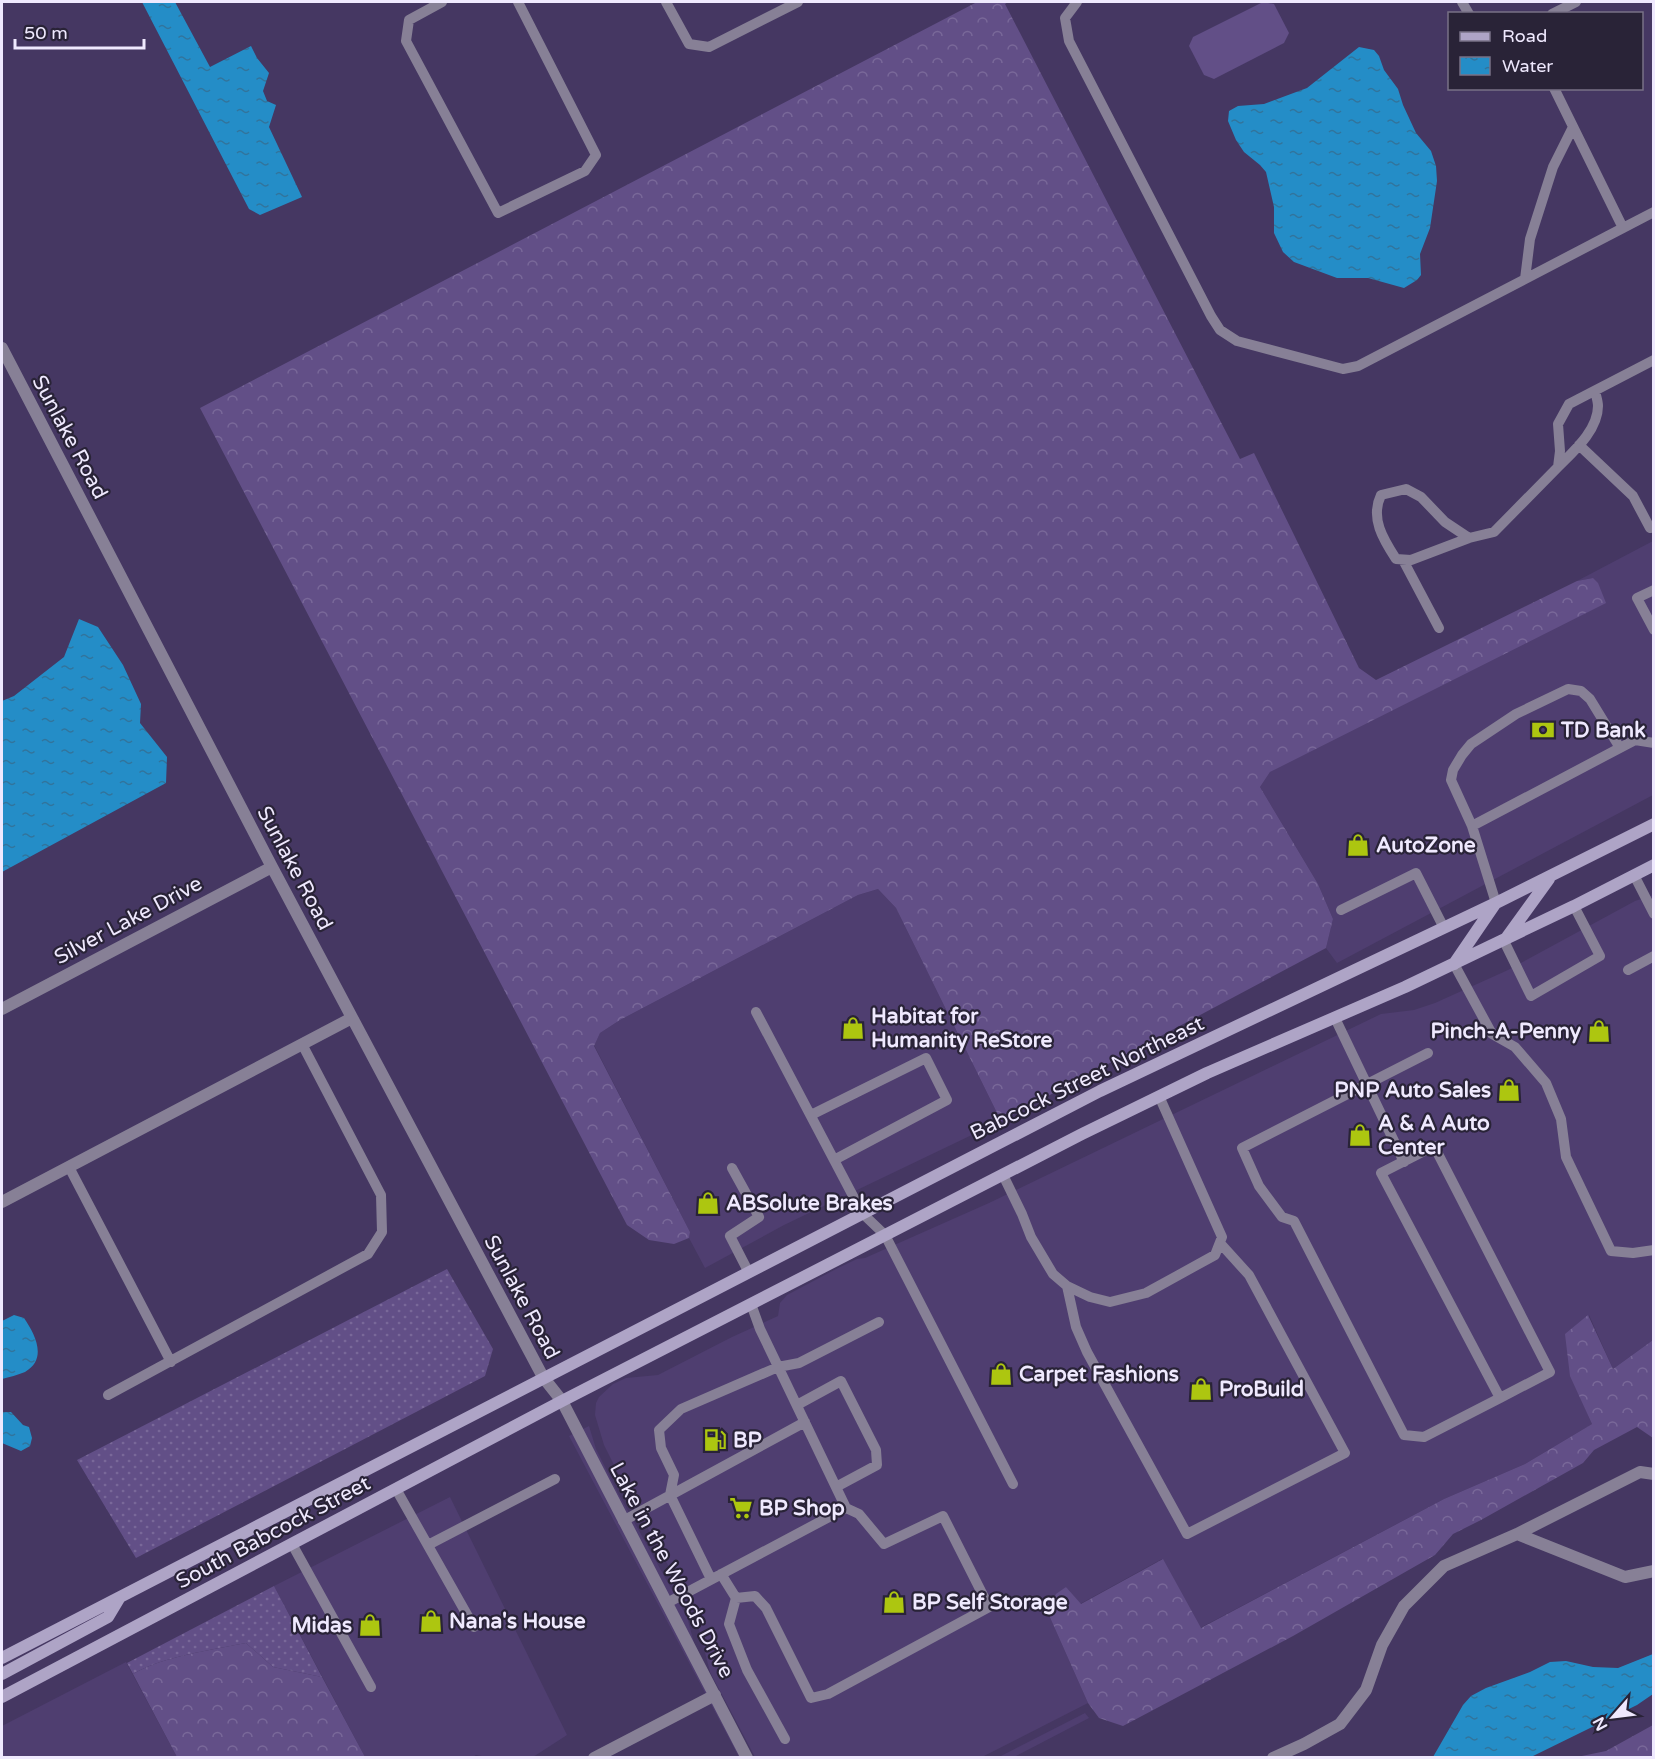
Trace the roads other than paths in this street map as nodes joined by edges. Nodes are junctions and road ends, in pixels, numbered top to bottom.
1 (442, 2) edge
2 (518, 2) edge
3 (666, 2) edge
4 (798, 2) edge
5 (1077, 2) edge
6 (1576, 2) edge
7 (1556, 12) edge
8 (1555, 90) edge
9 (1573, 127) junction
10 (1653, 212) edge
11 (1623, 228) junction
12 (1525, 279) junction
13 (2, 348) edge
14 (1653, 360) edge
15 (1595, 391) junction
16 (1579, 445) junction
17 (1558, 467) junction
18 (1650, 528) dead end
19 (1469, 538) junction
20 (1403, 560) junction
21 (1653, 590) edge
22 (1439, 628) dead end
23 (1653, 630) edge
24 (1653, 743) edge
25 (1620, 748) junction
26 (1653, 824) edge
27 (1472, 826) junction
28 (1653, 865) edge
29 (272, 867) junction
30 (1552, 875) junction
31 (1634, 875) junction
32 (1496, 903) junction
33 (1574, 906) junction
34 (1341, 910) dead end
35 (1653, 914) edge
36 (1444, 928) junction
37 (1504, 941) junction
38 (1653, 956) edge
39 (1454, 964) junction
40 (1628, 970) dead end
41 (2, 1009) edge
42 (756, 1012) dead end
43 (352, 1018) junction
44 (1335, 1018) junction
45 (302, 1044) junction
46 (1428, 1053) dead end
47 (1368, 1085) junction
48 (1160, 1096) junction
49 (811, 1115) junction
50 (834, 1160) junction
51 (1404, 1162) junction
52 (69, 1167) junction
53 (732, 1168) dead end
54 (1003, 1175) junction
55 (2, 1202) edge
56 (862, 1213) junction
57 (885, 1235) junction
58 (1220, 1243) junction
59 (1653, 1250) edge
60 (748, 1271) junction
61 (1066, 1286) junction
62 (751, 1304) junction
63 (879, 1322) dead end
64 (171, 1362) junction
65 (778, 1367) junction
66 (543, 1377) junction
67 (108, 1395) dead end
68 (1500, 1398) junction
69 (562, 1401) junction
70 (797, 1405) junction
71 (805, 1422) junction
72 (1653, 1474) edge
73 (555, 1479) dead end
74 (1013, 1484) dead end
75 (836, 1487) junction
76 (396, 1489) junction
77 (670, 1495) junction
78 (846, 1508) junction
79 (623, 1521) junction
80 (1516, 1534) junction
81 (292, 1544) junction
82 (428, 1545) junction
83 (1653, 1573) edge
84 (716, 1577) junction
85 (120, 1596) junction
86 (736, 1598) junction
87 (667, 1603) junction
88 (474, 1627) dead end
89 (2, 1658) edge
90 (2, 1674) edge
91 (371, 1687) dead end
92 (715, 1695) junction
93 (2, 1697) edge
94 (785, 1739) dead end
95 (594, 1758) edge
96 (747, 1758) edge
97 (1273, 1758) edge

1 - 2 lane
3 - 4 lane
5 - 12 lane
6 - 7 lane
8 - 9 lane
9 - 11 lane
9 - 12 lane
10 - 11 lane
11 - 12 lane
13 - 29 street, Sunlake Road
14 - 15 lane
15 - 16 lane
15 - 17 lane
16 - 17 lane
16 - 18 lane
17 - 19 lane
19 - 20 lane
19 - 20 lane
20 - 22 lane
21 - 23 lane
24 - 25 lane
25 - 27 lane
25 - 27 lane
26 - 30 main road, Babcock Street Northeast
27 - 32 lane
28 - 31 main road
29 - 41 street, Silver Lake Drive
29 - 43 street, Sunlake Road
30 - 32 main road, Babcock Street Northeast
30 - 37 main road
31 - 33 main road
31 - 35 lane
32 - 36 main road, Babcock Street Northeast
32 - 39 main road
33 - 37 main road
33 - 37 lane
34 - 36 lane
36 - 56 main road, Babcock Street Northeast
37 - 39 main road
38 - 40 lane
39 - 44 main road
39 - 59 lane
42 - 49 lane
43 - 45 street
43 - 66 street, Sunlake Road
44 - 47 lane
44 - 48 main road
45 - 52 street
45 - 64 lane
46 - 47 lane
47 - 51 lane
47 - 68 lane
48 - 54 main road
48 - 58 lane
49 - 50 lane
49 - 50 lane
50 - 56 lane
51 - 68 lane
51 - 68 lane
52 - 55 street
52 - 64 lane
53 - 60 lane
54 - 57 main road
54 - 61 lane
56 - 57 lane
56 - 60 main road, Babcock Street Northeast
57 - 62 main road
57 - 74 lane
58 - 61 lane
58 - 61 lane
60 - 66 main road, Babcock Street Northeast
62 - 65 lane
62 - 69 main road
63 - 65 lane
64 - 67 lane
65 - 70 lane
65 - 77 lane
66 - 69 street, Sunlake Road
66 - 85 main road, South Babcock Street
69 - 76 main road, South Babcock Street
69 - 79 street, Lake in the Woods Drive
70 - 71 lane
70 - 75 lane
71 - 75 lane
71 - 77 lane
72 - 80 street
73 - 82 lane
75 - 78 lane
76 - 81 main road, South Babcock Street
76 - 82 lane
77 - 79 lane
77 - 84 lane
78 - 84 lane
78 - 86 lane
79 - 87 street, Lake in the Woods Drive
80 - 83 street
80 - 97 street
81 - 91 lane
81 - 93 main road, South Babcock Street
82 - 88 lane
84 - 86 lane
84 - 87 lane
85 - 89 main road, South Babcock Street
85 - 90 main road
86 - 94 lane
87 - 92 street, Lake in the Woods Drive
92 - 95 street
92 - 96 street, Lake in the Woods Drive

